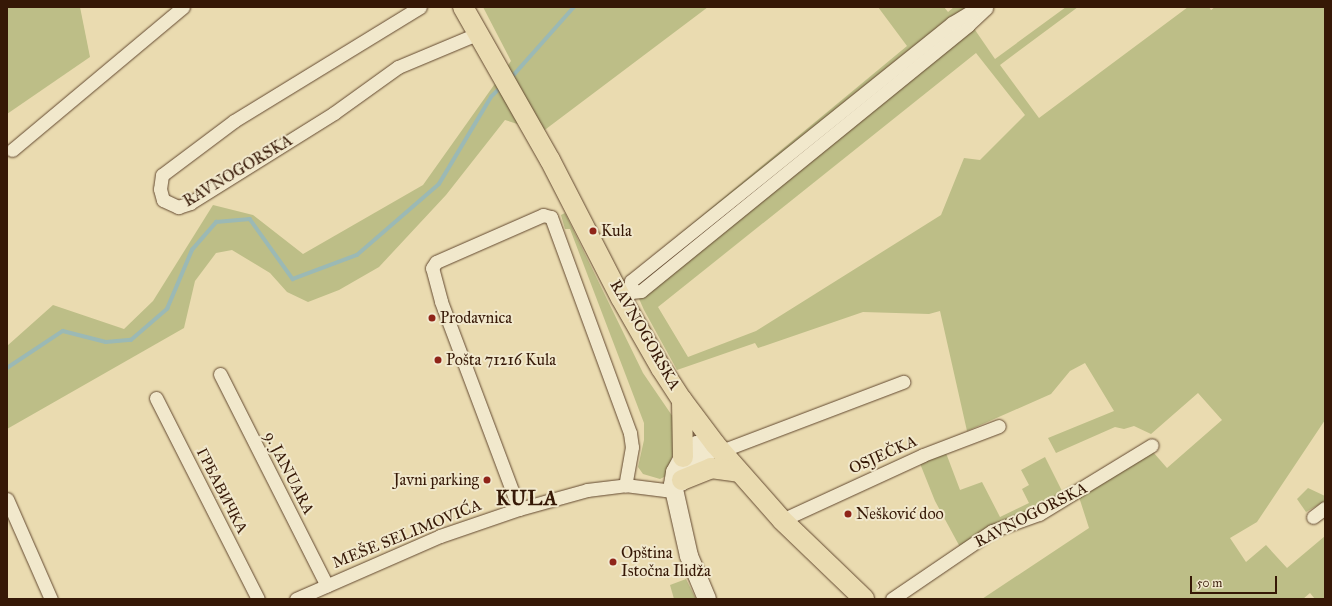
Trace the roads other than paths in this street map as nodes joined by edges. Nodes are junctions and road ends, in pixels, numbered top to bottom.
1 (183, 7) edge
2 (420, 7) edge
3 (463, 7) edge
4 (979, 7) edge
5 (986, 7) edge
6 (477, 34) junction
7 (12, 150) dead end
8 (626, 295) junction
9 (220, 374) dead end
10 (903, 382) dead end
11 (156, 398) dead end
12 (682, 400) junction
13 (999, 426) dead end
14 (1152, 446) dead end
15 (718, 447) junction
16 (683, 457) junction
17 (739, 472) junction
18 (625, 485) junction
19 (678, 486) junction
20 (7, 499) edge
21 (1325, 508) edge
22 (520, 509) junction
23 (1313, 517) dead end
24 (782, 520) junction
25 (326, 586) junction
26 (52, 599) edge
27 (258, 599) edge
28 (296, 599) edge
29 (707, 599) edge
30 (864, 599) edge
31 (892, 599) edge

1 - 7 street
2 - 6 street, RAVNOGORSKA
3 - 6 main road, RAVNOGORSKA
4 - 8 street
5 - 8 street
6 - 8 main road, RAVNOGORSKA
8 - 12 main road, RAVNOGORSKA
9 - 25 street, 9. JANUARA
10 - 15 street
11 - 27 street, ГРБАВИЧКА
12 - 15 main road, RAVNOGORSKA
12 - 16 main road
13 - 24 street, OSJEČKA
14 - 31 street, RAVNOGORSKA
15 - 16 main road
15 - 17 main road, RAVNOGORSKA
15 - 19 main road
16 - 19 main road
17 - 19 main road
17 - 24 main road, RAVNOGORSKA
18 - 19 street, MEŠE SELIMOVIĆA
18 - 22 street, MEŠE SELIMOVIĆA
18 - 22 street
19 - 29 main road
20 - 26 street
21 - 23 street
22 - 25 street, MEŠE SELIMOVIĆA
24 - 30 main road, RAVNOGORSKA
25 - 28 street, MEŠE SELIMOVIĆA

